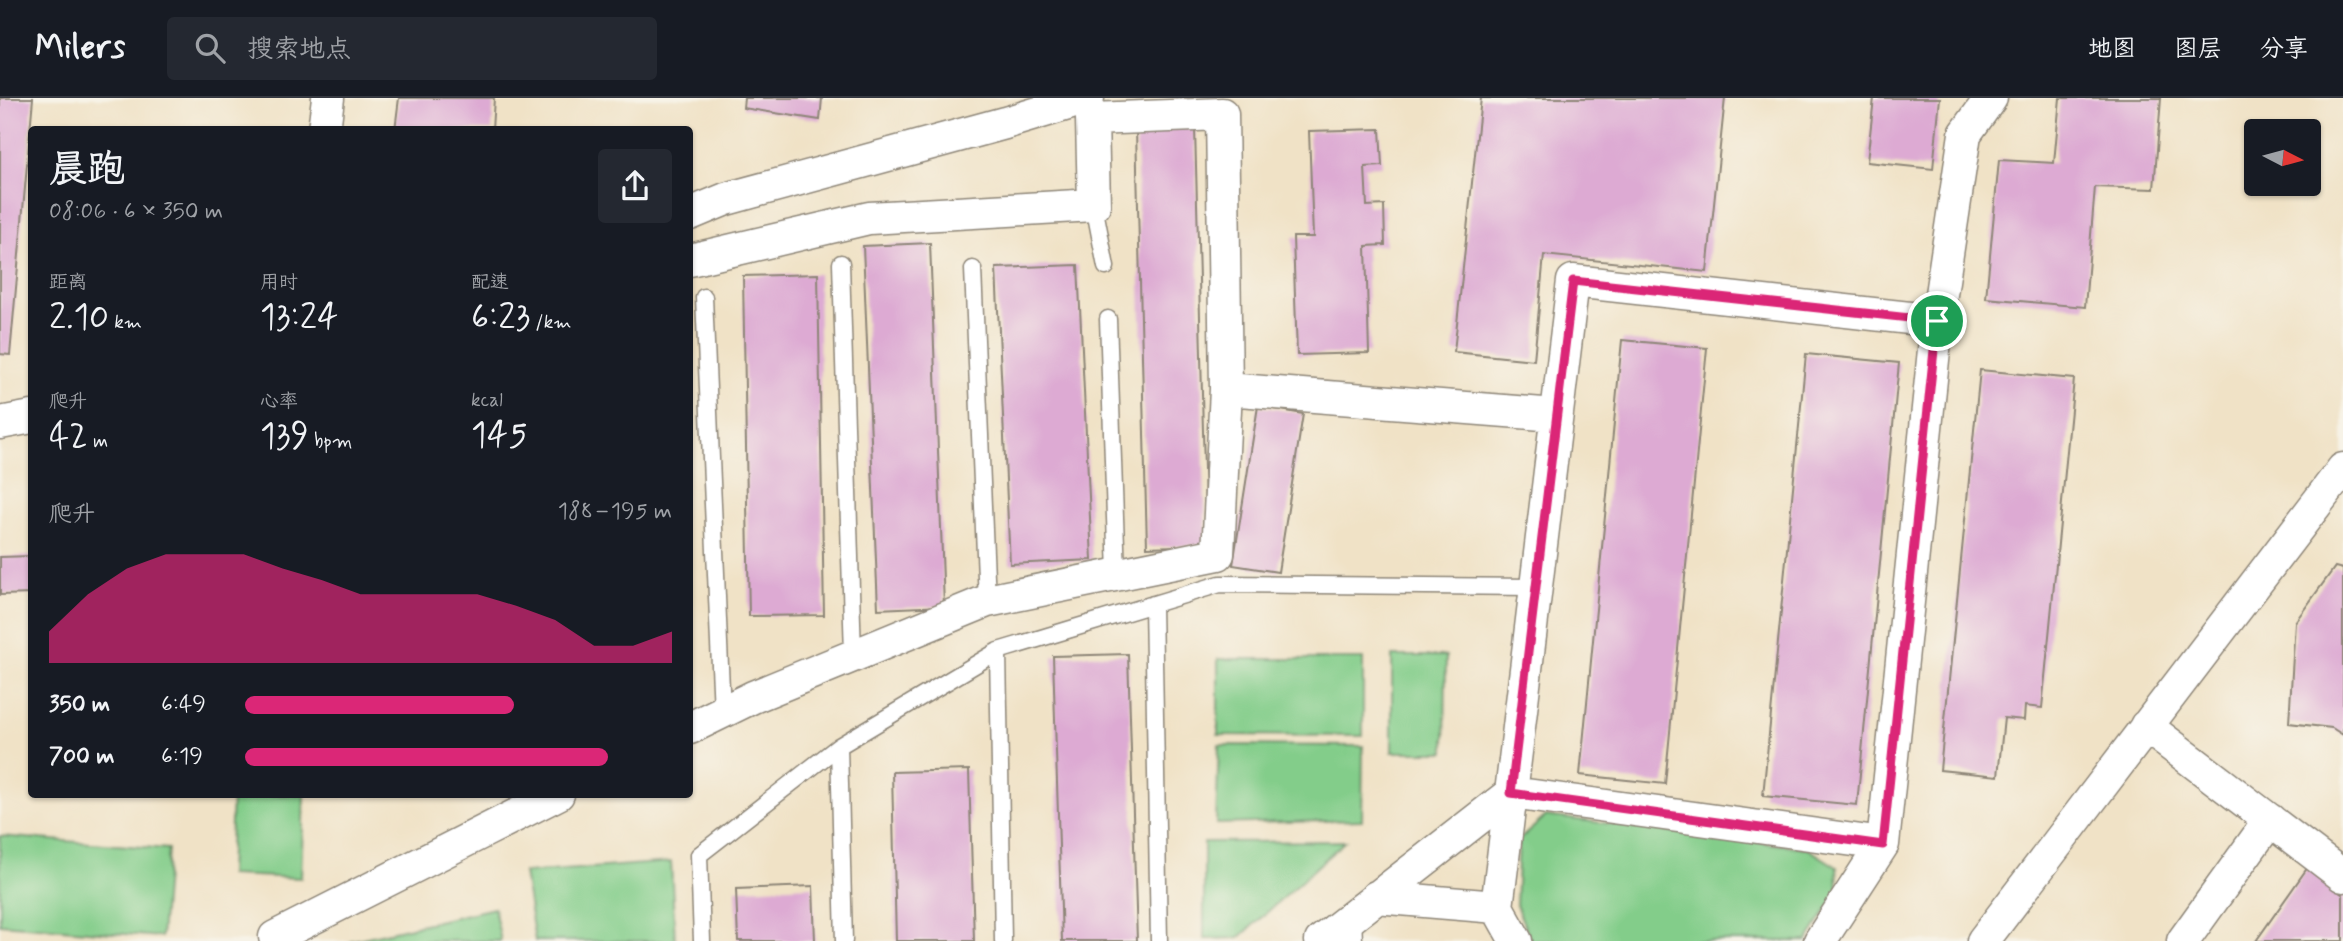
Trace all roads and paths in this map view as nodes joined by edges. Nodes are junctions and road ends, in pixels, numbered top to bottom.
1 (328, 98) edge
2 (1088, 98) edge
3 (1991, 98) edge
4 (324, 126) edge
5 (1094, 205) junction
6 (693, 213) edge
7 (693, 259) edge
8 (841, 263) dead end
9 (1106, 267) dead end
10 (973, 269) dead end
11 (704, 297) dead end
12 (1108, 319) dead end
13 (1937, 321) junction
14 (1226, 388) junction
15 (1556, 415) junction
16 (28, 418) edge
17 (0, 423) edge
18 (2343, 469) edge
19 (1117, 574) junction
20 (1536, 587) junction
21 (986, 601) junction
22 (1153, 604) junction
23 (998, 651) junction
24 (853, 655) junction
25 (722, 712) junction
26 (693, 726) edge
27 (2146, 726) junction
28 (839, 746) junction
29 (1511, 793) junction
30 (550, 798) edge
31 (2270, 820) junction
32 (1883, 845) junction
33 (2343, 876) edge
34 (1497, 907) junction
35 (1361, 918) edge
36 (266, 940) edge
37 (702, 941) edge
38 (844, 941) edge
39 (1003, 941) edge
40 (1159, 941) edge
41 (1321, 941) edge
42 (1498, 941) edge
43 (1516, 941) edge
44 (1820, 941) edge
45 (1983, 941) edge
46 (2183, 941) edge

1 - 4 street
2 - 6 street
3 - 13 street
5 - 7 street
5 - 9 lane
5 - 14 street
8 - 24 lane
10 - 21 lane
11 - 25 lane
12 - 19 lane
13 - 15 street
13 - 32 street
14 - 15 street
14 - 19 street
15 - 20 street
16 - 17 street
18 - 27 street
19 - 21 street
20 - 22 lane
20 - 29 street
21 - 24 street
22 - 23 lane
22 - 40 lane
23 - 28 lane
23 - 39 lane
24 - 25 street
25 - 26 street
27 - 31 street
27 - 45 street
28 - 37 lane
28 - 38 lane
29 - 32 street
29 - 34 street
29 - 35 street
30 - 36 street
31 - 33 street
31 - 46 street
32 - 44 street
34 - 35 street
34 - 42 lane
34 - 43 street
35 - 41 street

